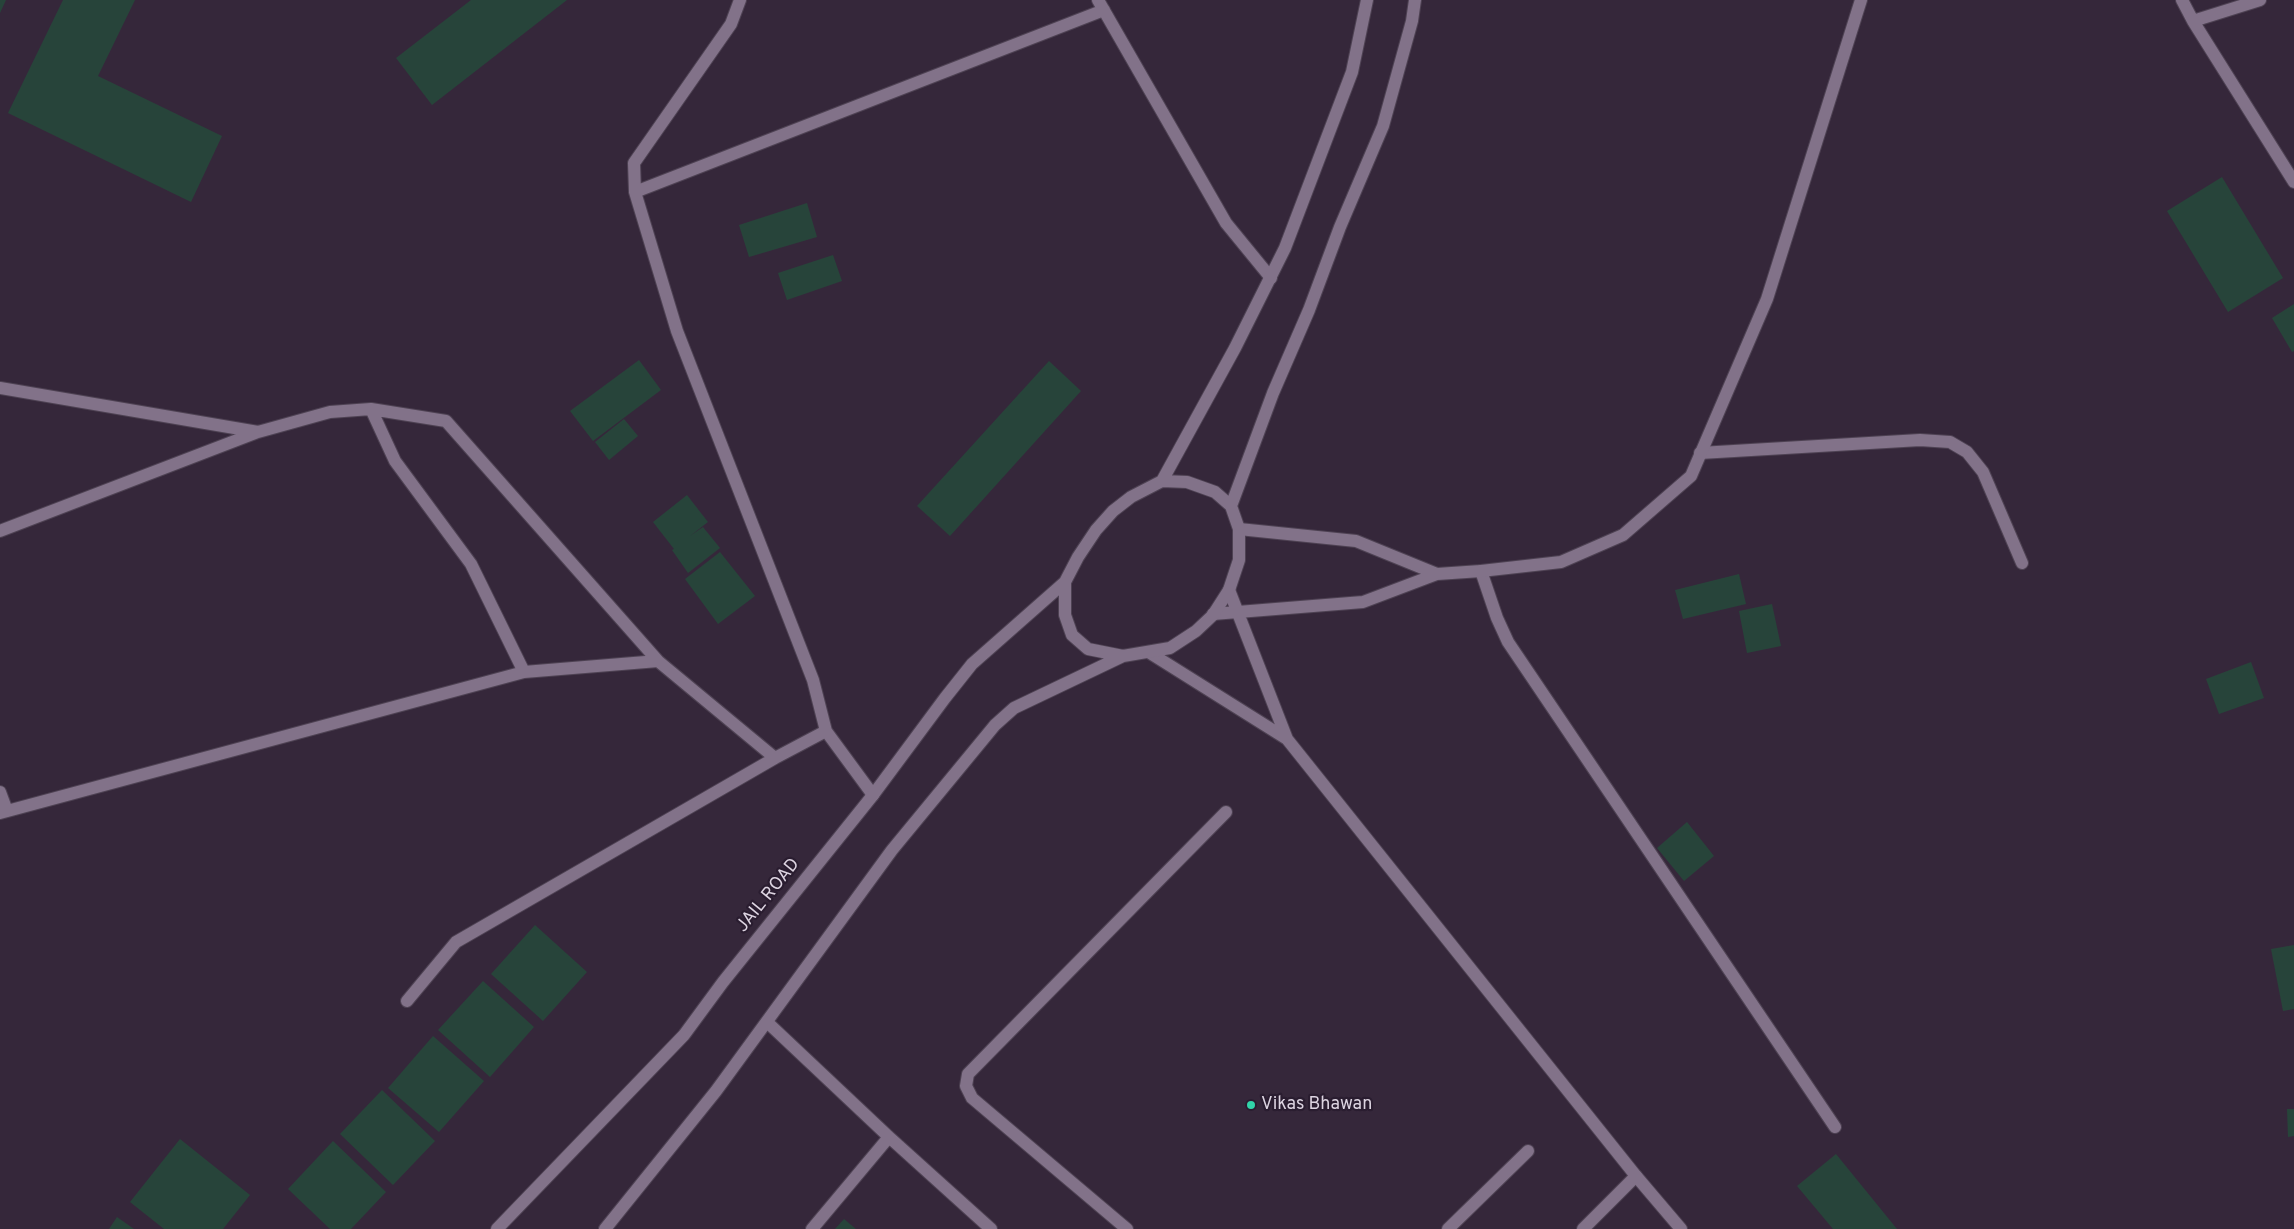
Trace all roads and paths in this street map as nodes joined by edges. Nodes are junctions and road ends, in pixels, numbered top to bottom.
1 (740, 0) edge
2 (1367, 0) edge
3 (1415, 0) edge
4 (1861, 0) edge
5 (2182, 0) edge
6 (2260, 0) edge
7 (1101, 5) edge
8 (2193, 21) junction
9 (2294, 182) edge
10 (636, 192) junction
11 (1271, 278) junction
12 (0, 388) edge
13 (371, 409) junction
14 (258, 432) junction
15 (1700, 453) junction
16 (1162, 481) junction
17 (1231, 506) junction
18 (1239, 529) junction
19 (0, 531) edge
20 (2022, 563) dead end
21 (1481, 571) junction
22 (1438, 574) junction
23 (1065, 582) junction
24 (1229, 590) junction
25 (1238, 612) junction
26 (1213, 614) junction
27 (1150, 653) junction
28 (1123, 656) junction
29 (658, 661) junction
30 (524, 672) junction
31 (826, 731) junction
32 (1287, 739) junction
33 (775, 758) junction
34 (0, 792) edge
35 (873, 795) junction
36 (3, 812) edge
37 (1226, 812) dead end
38 (407, 1001) dead end
39 (767, 1022) junction
40 (1835, 1127) dead end
41 (889, 1137) junction
42 (1528, 1151) dead end
43 (1636, 1176) junction
44 (497, 1229) edge
45 (605, 1229) edge
46 (812, 1229) edge
47 (992, 1229) edge
48 (1127, 1229) edge
49 (1448, 1229) edge
50 (1583, 1229) edge
51 (1681, 1229) edge

1 - 10 main road
2 - 11 main road
3 - 17 main road
4 - 15 main road
5 - 8 main road
6 - 8 main road
7 - 10 main road
7 - 11 main road
8 - 9 main road
10 - 31 main road
11 - 16 main road
12 - 14 main road
13 - 14 main road
13 - 29 main road
13 - 30 main road
14 - 19 main road
15 - 20 main road
15 - 21 main road
16 - 17 main road
16 - 23 main road
17 - 18 main road
18 - 22 main road
18 - 24 main road
21 - 22 main road
21 - 40 main road
22 - 25 main road
23 - 28 main road
23 - 35 main road, JAIL ROAD
24 - 25 main road
24 - 26 main road
25 - 26 main road
25 - 32 main road
26 - 27 main road
27 - 28 main road
27 - 32 main road
28 - 39 main road
29 - 30 main road
29 - 33 main road
30 - 36 main road
31 - 33 main road
31 - 35 main road
32 - 43 main road
33 - 38 main road
34 - 36 main road
35 - 44 main road, JAIL ROAD
37 - 48 main road
39 - 41 main road
39 - 45 main road
41 - 46 main road
41 - 47 main road
42 - 49 main road
43 - 50 main road
43 - 51 main road

